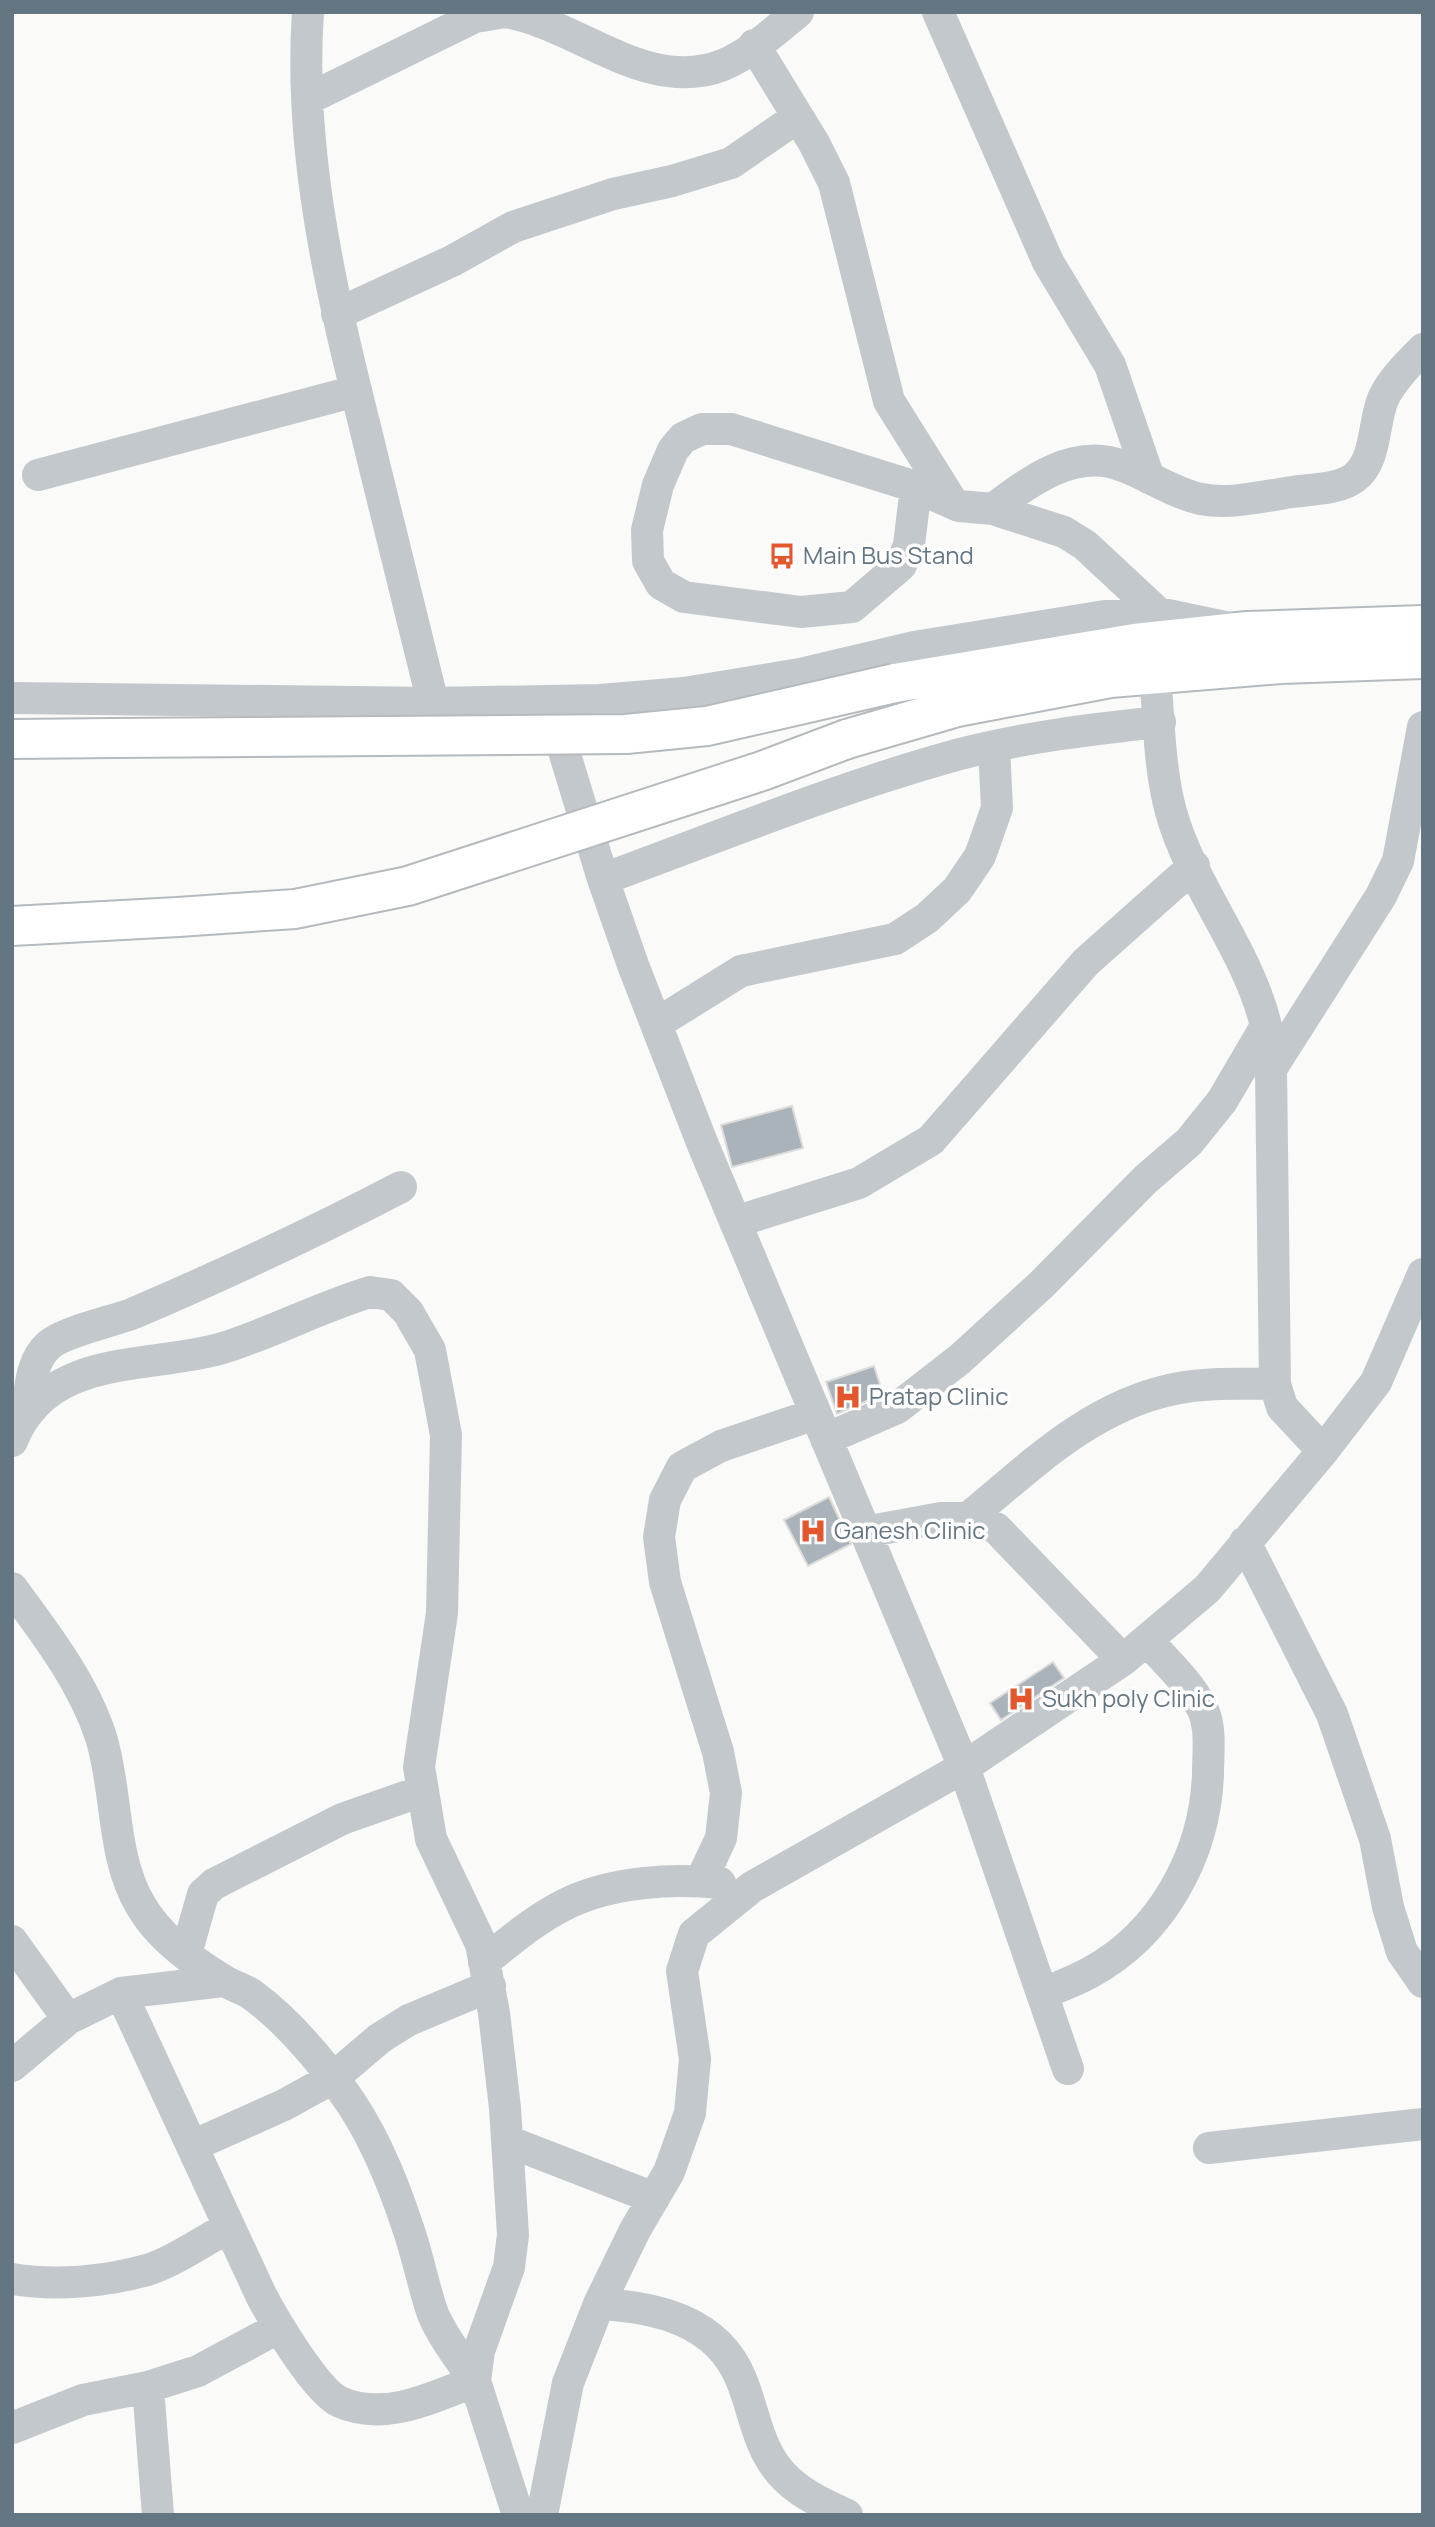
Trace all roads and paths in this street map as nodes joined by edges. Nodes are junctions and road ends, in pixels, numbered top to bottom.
1 (289, 12) edge
2 (308, 12) edge
3 (798, 12) edge
4 (938, 12) edge
5 (491, 14) edge
6 (754, 45) junction
7 (306, 47) junction
8 (308, 99) junction
9 (798, 117) junction
10 (337, 313) junction
11 (1423, 349) edge
12 (356, 391) junction
13 (38, 475) dead end
14 (1149, 478) junction
15 (916, 486) junction
16 (951, 500) junction
17 (993, 509) junction
18 (1158, 612) junction
19 (1423, 625) edge
20 (1247, 631) junction
21 (1423, 659) edge
22 (1155, 674) junction
23 (12, 698) edge
24 (549, 702) junction
25 (433, 704) junction
26 (1160, 722) junction
27 (1423, 727) edge
28 (27, 739) edge
29 (994, 747) junction
30 (1194, 866) junction
31 (603, 879) junction
32 (12, 926) edge
33 (656, 1024) junction
34 (1266, 1026) junction
35 (1271, 1069) junction
36 (401, 1187) dead end
37 (735, 1222) junction
38 (1423, 1275) edge
39 (1275, 1384) junction
40 (821, 1427) junction
41 (19, 1428) edge
42 (1323, 1451) junction
43 (968, 1518) junction
44 (865, 1532) junction
45 (1245, 1542) junction
46 (12, 1588) edge
47 (1147, 1640) junction
48 (1123, 1660) junction
49 (964, 1767) junction
50 (422, 1791) junction
51 (701, 1881) junction
52 (752, 1887) junction
53 (12, 1941) edge
54 (186, 1954) junction
55 (487, 1974) junction
56 (223, 1981) junction
57 (1423, 1982) edge
58 (121, 1993) junction
59 (1042, 1994) junction
60 (68, 2019) junction
61 (12, 2066) edge
62 (1068, 2068) dead end
63 (333, 2078) junction
64 (1423, 2124) edge
65 (507, 2141) junction
66 (192, 2146) junction
67 (1209, 2148) dead end
68 (654, 2198) junction
69 (229, 2227) junction
70 (12, 2279) edge
71 (599, 2304) junction
72 (278, 2328) junction
73 (475, 2381) junction
74 (148, 2387) junction
75 (12, 2428) edge
76 (158, 2515) edge
77 (518, 2515) edge
78 (542, 2515) edge
79 (847, 2515) edge

1 - 7 street
2 - 7 street
3 - 6 street
4 - 14 street
5 - 6 street
5 - 8 street
6 - 9 street
7 - 8 street
8 - 10 street
9 - 10 street
9 - 16 street
10 - 12 street
11 - 14 street
12 - 13 street
12 - 25 street
14 - 17 street
15 - 15 street
15 - 16 street
16 - 17 street
17 - 18 street
18 - 20 street
18 - 24 street
19 - 20 main road
20 - 28 main road, bridge
21 - 22 main road
22 - 26 street
22 - 32 main road, bridge
23 - 25 street
24 - 25 street
24 - 31 street
26 - 29 street
26 - 30 street
27 - 35 street
29 - 31 street
29 - 33 street
30 - 34 street
30 - 37 street
31 - 33 street
33 - 37 street
34 - 35 street
34 - 40 street
35 - 39 street
36 - 41 street
37 - 40 street
38 - 42 street
39 - 42 street
39 - 43 street
40 - 44 street
40 - 51 street
41 - 50 street
42 - 45 street
43 - 44 street
43 - 48 street
44 - 49 street
45 - 47 street
45 - 57 street
46 - 54 street
47 - 48 street
47 - 59 street
48 - 49 street
49 - 52 street
49 - 59 street
50 - 54 street
50 - 55 street
51 - 52 street
51 - 55 street
52 - 68 street
53 - 60 street
54 - 56 street
55 - 63 street
55 - 65 street
56 - 58 street
56 - 63 street
58 - 60 street
58 - 66 street
59 - 62 street
60 - 61 street
63 - 66 street
63 - 73 street
64 - 67 street
65 - 68 street
65 - 73 street
66 - 69 street
68 - 71 street
69 - 70 street
69 - 72 street
71 - 78 street
71 - 79 street
72 - 73 street
72 - 74 street
73 - 77 street
74 - 75 street
74 - 76 street

